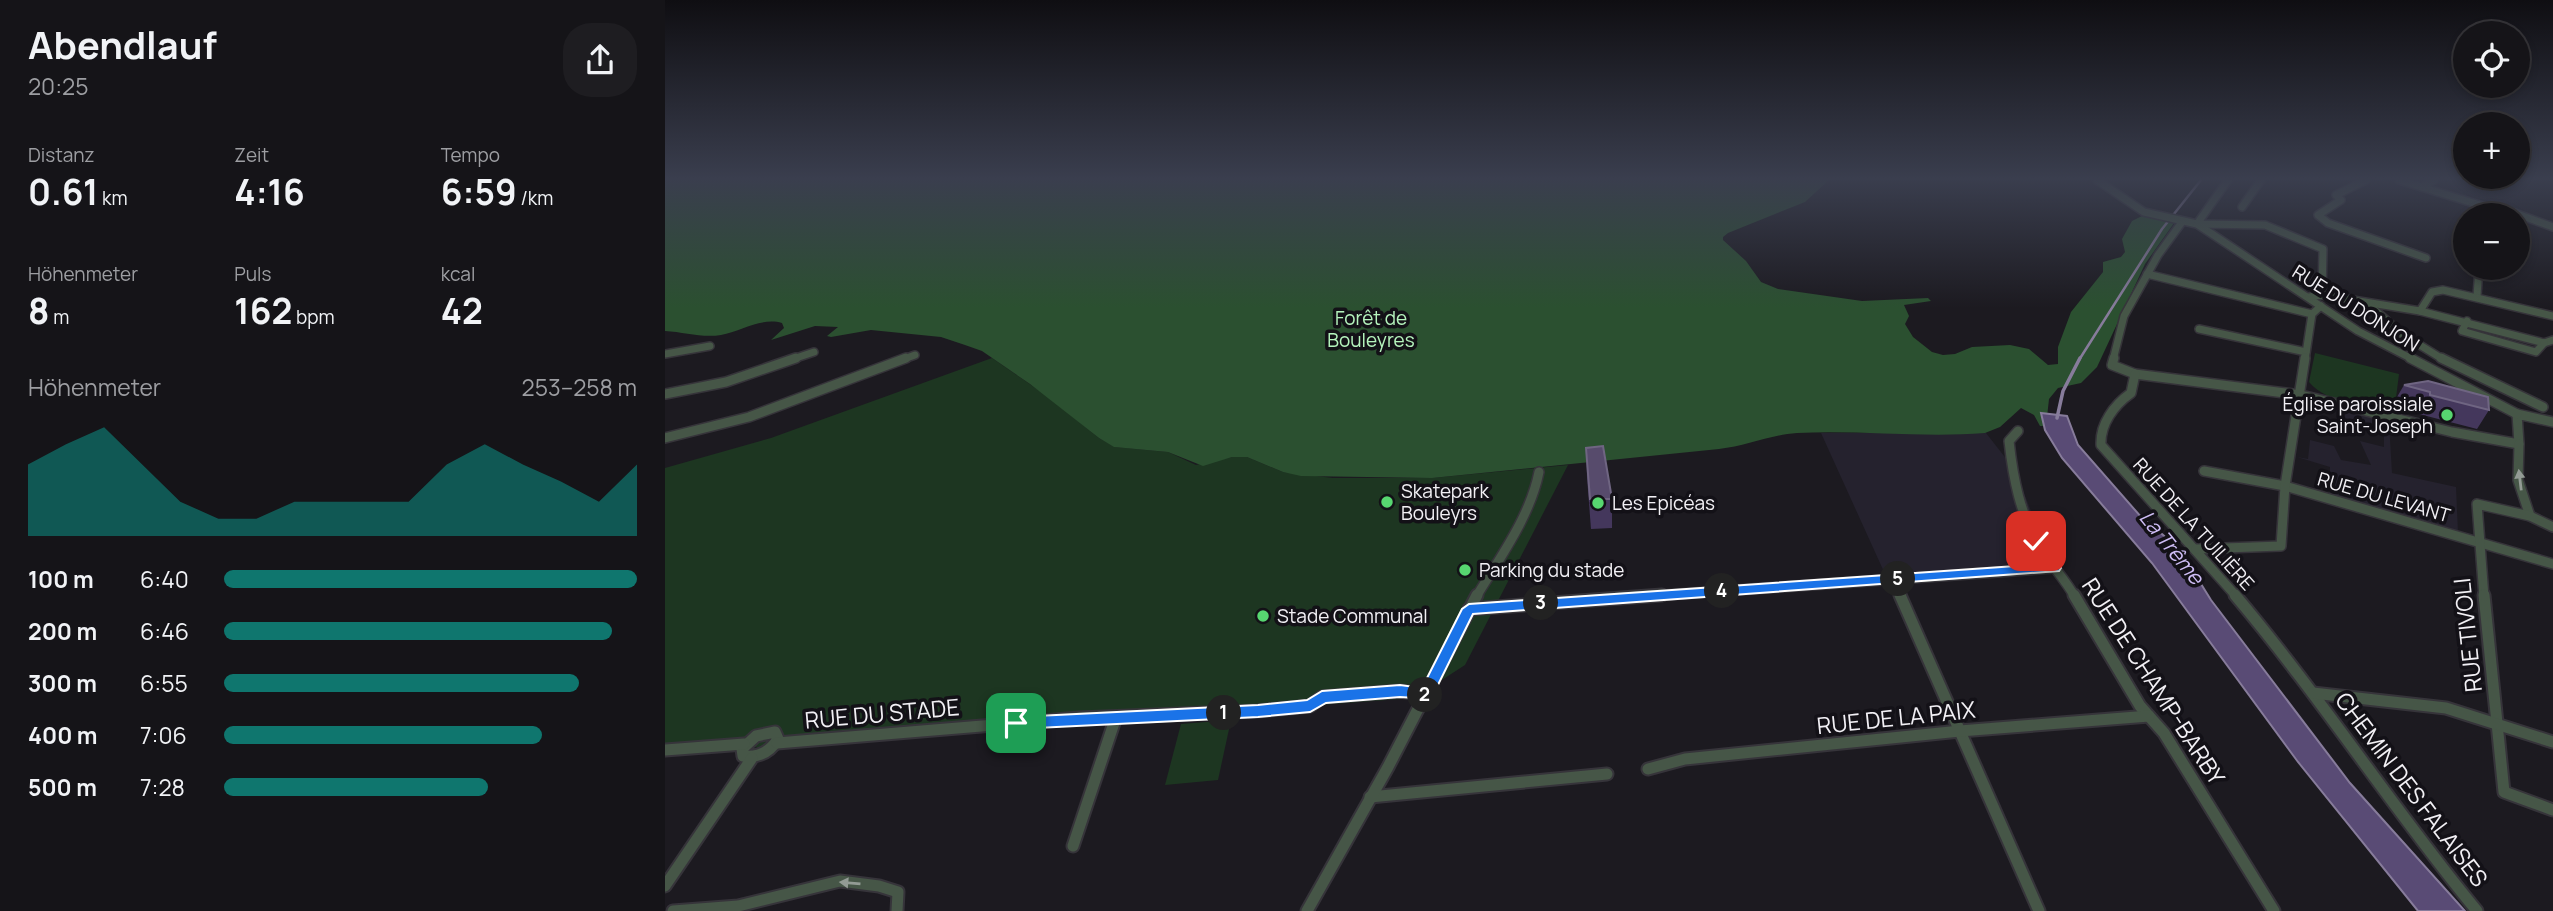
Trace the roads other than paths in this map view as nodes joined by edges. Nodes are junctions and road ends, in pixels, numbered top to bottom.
1 (2178, 223) edge
2 (2188, 223) edge
3 (2327, 223) edge
4 (2536, 223) edge
5 (2197, 224) junction
6 (2553, 227) edge
7 (2426, 258) dead end
8 (2147, 274) junction
9 (2478, 280) edge
10 (2322, 295) junction
11 (2477, 296) junction
12 (2309, 297) junction
13 (2367, 303) junction
14 (2321, 306) junction
15 (2420, 311) junction
16 (2312, 314) junction
17 (2553, 316) edge
18 (2199, 329) dead end
19 (2553, 340) edge
20 (710, 346) dead end
21 (814, 352) dead end
22 (2306, 352) junction
23 (665, 354) edge
24 (915, 355) dead end
25 (2135, 374) junction
26 (665, 394) edge
27 (2301, 396) junction
28 (2543, 407) dead end
29 (2517, 414) junction
30 (2553, 422) edge
31 (2018, 431) dead end
32 (665, 438) edge
33 (2519, 444) junction
34 (2204, 471) dead end
35 (1539, 472) dead end
36 (2285, 486) junction
37 (2530, 516) junction
38 (2553, 527) edge
39 (2480, 542) junction
40 (2196, 549) junction
41 (2553, 564) edge
42 (2055, 568) junction
43 (1893, 579) junction
44 (1469, 609) junction
45 (2313, 693) junction
46 (1426, 695) junction
47 (2149, 716) junction
48 (1116, 717) junction
49 (2497, 723) junction
50 (1960, 731) junction
51 (2553, 742) edge
52 (777, 743) junction
53 (744, 744) junction
54 (665, 750) edge
55 (752, 758) junction
56 (1647, 769) dead end
57 (1607, 774) dead end
58 (1370, 797) junction
59 (2553, 810) edge
60 (1073, 846) dead end
61 (665, 886) edge
62 (673, 911) edge
63 (897, 911) edge
64 (1307, 911) edge
65 (2039, 911) edge
66 (2274, 911) edge
67 (2477, 911) edge

1 - 8 street
2 - 5 street, RUE DU DONJON
3 - 7 street
4 - 6 street
5 - 10 street
5 - 12 street, RUE DU DONJON
8 - 16 street
8 - 25 street
9 - 11 street
10 - 12 street
10 - 13 street
11 - 15 street
11 - 17 street
12 - 14 street, RUE DU DONJON
13 - 15 street
13 - 28 street
14 - 16 street
14 - 29 street, RUE DU DONJON
15 - 19 street
16 - 22 street
18 - 22 street
20 - 23 street
21 - 26 street
22 - 27 street
24 - 32 street
25 - 27 street
25 - 40 street, RUE DE LA TUILIÈRE
27 - 33 street
27 - 36 street
29 - 30 street, RUE DU DONJON
29 - 33 street
31 - 42 street, RUE DE CHAMP-BARBY
37 -> 33 street
34 - 36 street, RUE DU LEVANT
35 - 44 street
36 - 39 street, RUE DU LEVANT
36 - 40 street
37 - 38 street
37 - 39 street, RUE TIVOLI
39 - 41 street, RUE DU LEVANT
39 - 49 street, RUE TIVOLI
40 - 45 street, RUE DE LA TUILIÈRE
42 - 43 street
42 - 47 street, RUE DE CHAMP-BARBY
43 - 44 street
43 - 50 street
44 - 46 street
45 - 49 street
45 - 67 street, CHEMIN DES FALAISES
46 - 48 street, RUE DU STADE
46 - 58 street
47 - 50 street, RUE DE LA PAIX
47 - 66 street, RUE DE CHAMP-BARBY
48 - 52 street, RUE DU STADE
48 - 60 street
49 - 51 street
49 - 59 street, RUE TIVOLI
50 - 56 street, RUE DE LA PAIX
50 - 65 street
52 - 53 street, RUE DU STADE
52 - 55 street, RUE DU STADE
53 - 54 street, RUE DU STADE
53 - 55 street
55 - 61 street
57 - 58 street
58 - 64 street
63 -> 62 street

